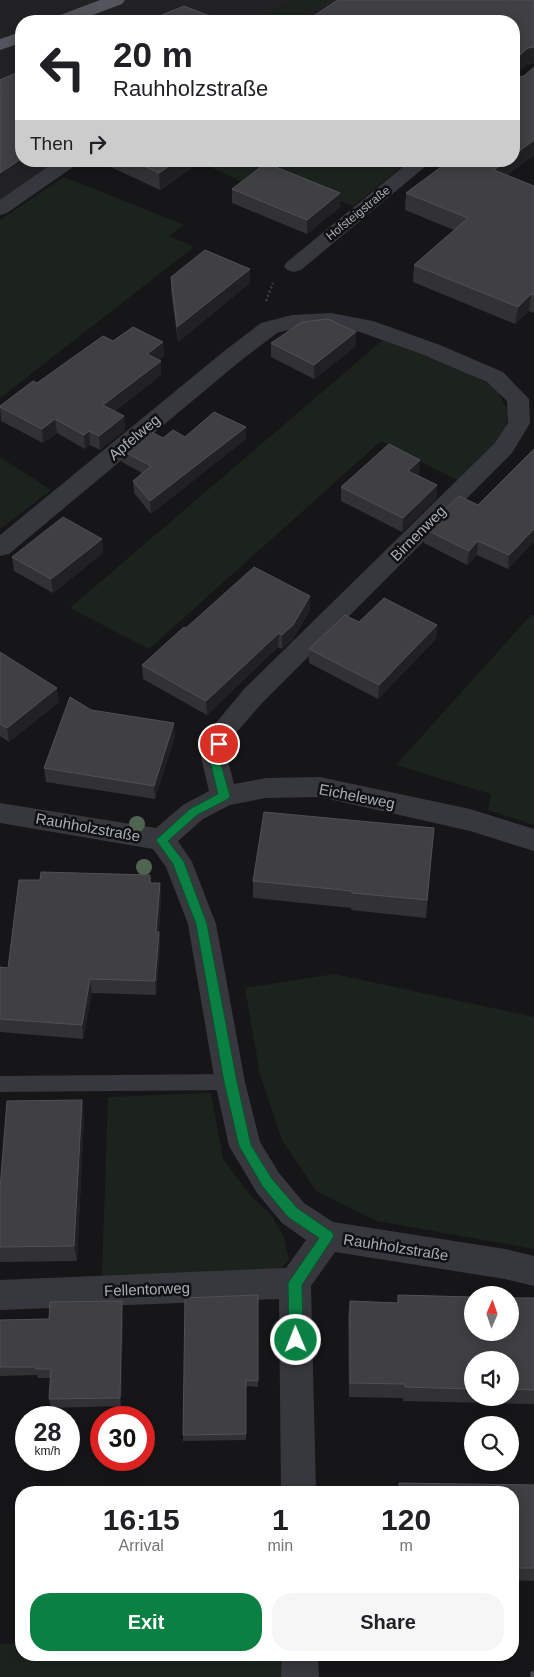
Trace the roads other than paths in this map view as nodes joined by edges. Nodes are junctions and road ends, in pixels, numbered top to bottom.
1 (116, 0) edge
2 (77, 15) edge
3 (15, 39) edge
4 (0, 45) edge
5 (60, 167) edge
6 (415, 167) edge
7 (0, 209) edge
8 (294, 266) road end
9 (365, 326) joint
10 (0, 548) edge
11 (224, 796) junction
12 (0, 813) edge
13 (162, 840) junction
14 (534, 840) edge
15 (230, 1082) junction
16 (0, 1084) edge
17 (327, 1236) junction
18 (534, 1271) edge
19 (295, 1283) junction
20 (0, 1295) edge
21 (298, 1486) edge
22 (300, 1661) edge
23 (300, 1677) edge

1 - 2 main road
3 - 4 main road
5 - 7 street
6 - 8 street, Hofsteigstraße
9 - 10 street, Apfelweg
9 - 11 street, Birnenweg
11 - 13 street, Eicheleweg
11 - 14 street, Eicheleweg
12 - 13 street, Rauhholzstraße
13 - 15 street, Rauhholzstraße
15 - 16 lane
15 - 17 street, Rauhholzstraße
17 - 18 street, Rauhholzstraße
17 - 19 street
19 - 20 street, Fellentorweg
19 - 21 street
22 - 23 street

